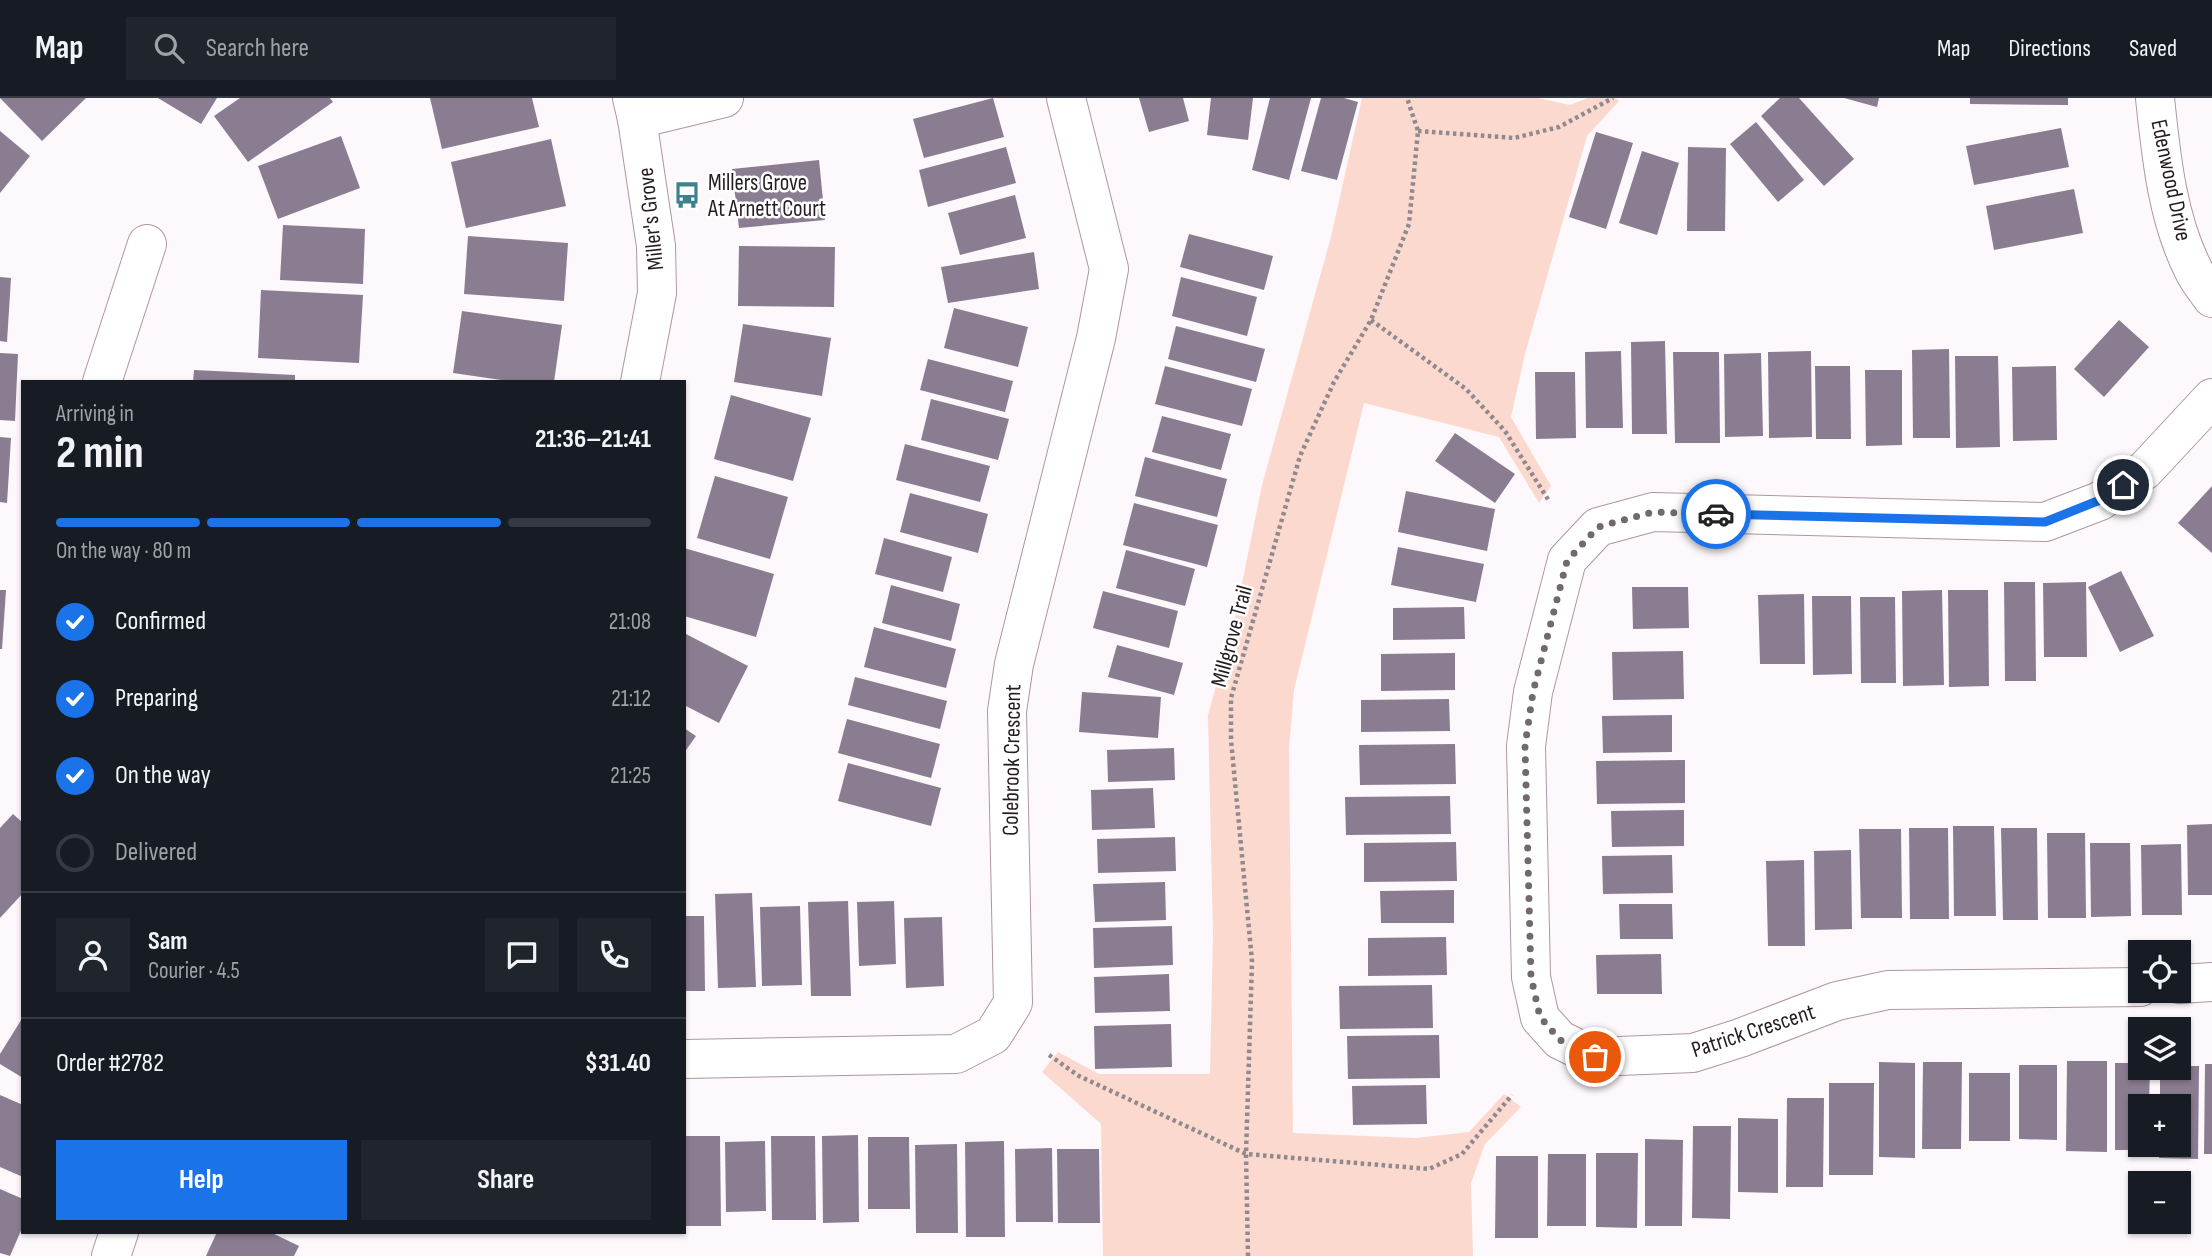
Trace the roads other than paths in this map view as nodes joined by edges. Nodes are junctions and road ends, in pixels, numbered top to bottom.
1 (724, 98) edge
2 (1066, 98) edge
3 (2155, 98) edge
4 (635, 108) edge
5 (147, 244) dead end
6 (2212, 298) edge
7 (103, 380) edge
8 (640, 380) edge
9 (2212, 398) edge
10 (2212, 982) edge
11 (2191, 984) edge
12 (2128, 987) edge
13 (686, 1059) edge
14 (118, 1234) edge
15 (111, 1256) edge

1 - 4 street
2 - 13 street, Colebrook Crescent
3 - 6 street, Edenwood Drive
4 - 8 street, Miller's Grove
5 - 7 street
9 - 12 street, Patrick Crescent
10 - 11 street
14 - 15 street

